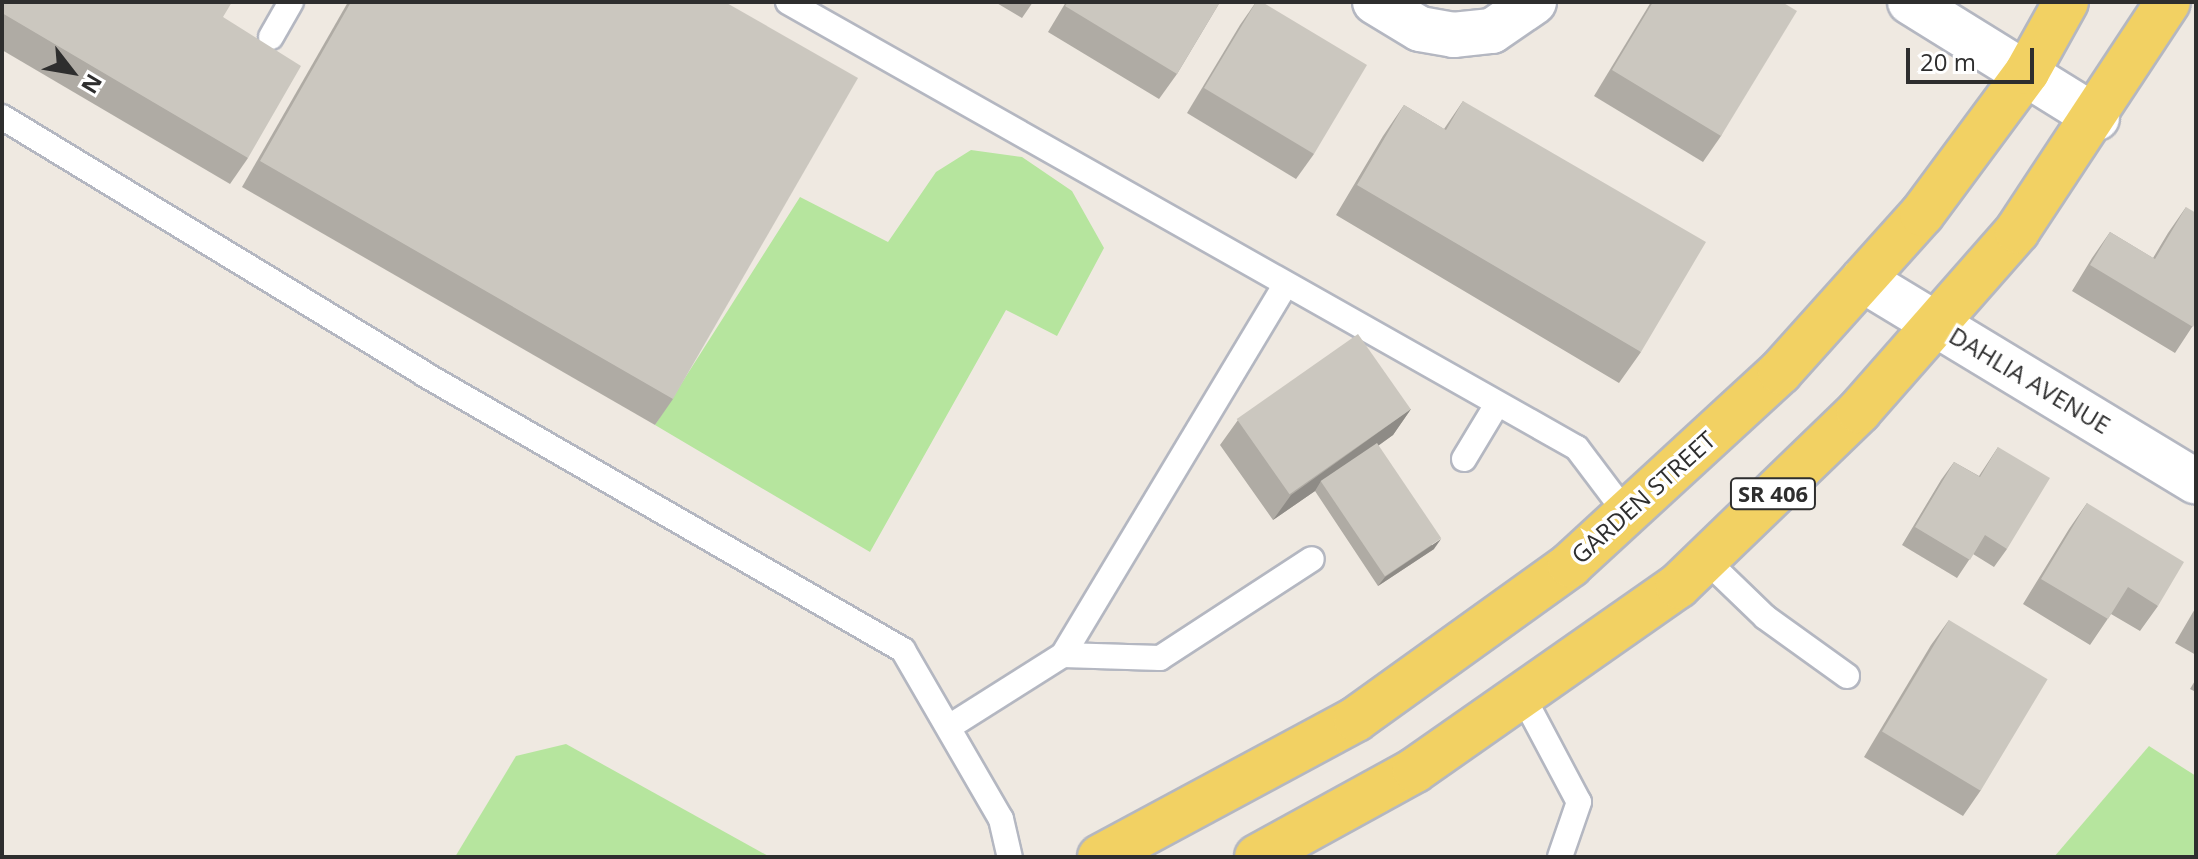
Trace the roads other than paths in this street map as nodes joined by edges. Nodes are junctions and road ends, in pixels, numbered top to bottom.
1 (291, 2) edge
2 (788, 2) edge
3 (1375, 2) edge
4 (1534, 2) edge
5 (1910, 2) edge
6 (2066, 2) edge
7 (2168, 2) edge
8 (271, 37) dead end
9 (2027, 72) junction
10 (2, 117) edge
11 (2097, 118) junction
12 (1863, 280) junction
13 (1285, 285) junction
14 (1936, 323) junction
15 (1496, 406) junction
16 (1464, 459) dead end
17 (2196, 482) edge
18 (1626, 513) junction
19 (1312, 559) dead end
20 (1706, 560) junction
21 (1063, 655) junction
22 (1847, 676) dead end
23 (1522, 695) junction
24 (949, 727) junction
25 (1010, 857) edge
26 (1100, 857) edge
27 (1257, 857) edge
28 (1560, 857) edge

1 - 8 lane
2 - 13 lane
3 - 4 street
5 - 9 street
6 - 9 main road, GARDEN STREET
7 - 11 main road, SR 406
9 - 11 street
9 - 12 main road, GARDEN STREET
10 - 24 lane
11 - 14 main road, SR 406
12 - 14 street, DAHLIA AVENUE
12 - 18 main road, GARDEN STREET
13 - 15 lane
13 - 21 lane
14 - 17 street, DAHLIA AVENUE
14 - 20 main road, SR 406
15 - 16 lane
15 - 18 lane
18 - 26 main road, GARDEN STREET
19 - 21 lane
20 - 22 lane
20 - 23 main road, SR 406
21 - 24 lane
23 - 27 main road, SR 406
23 - 28 lane
24 - 25 lane

